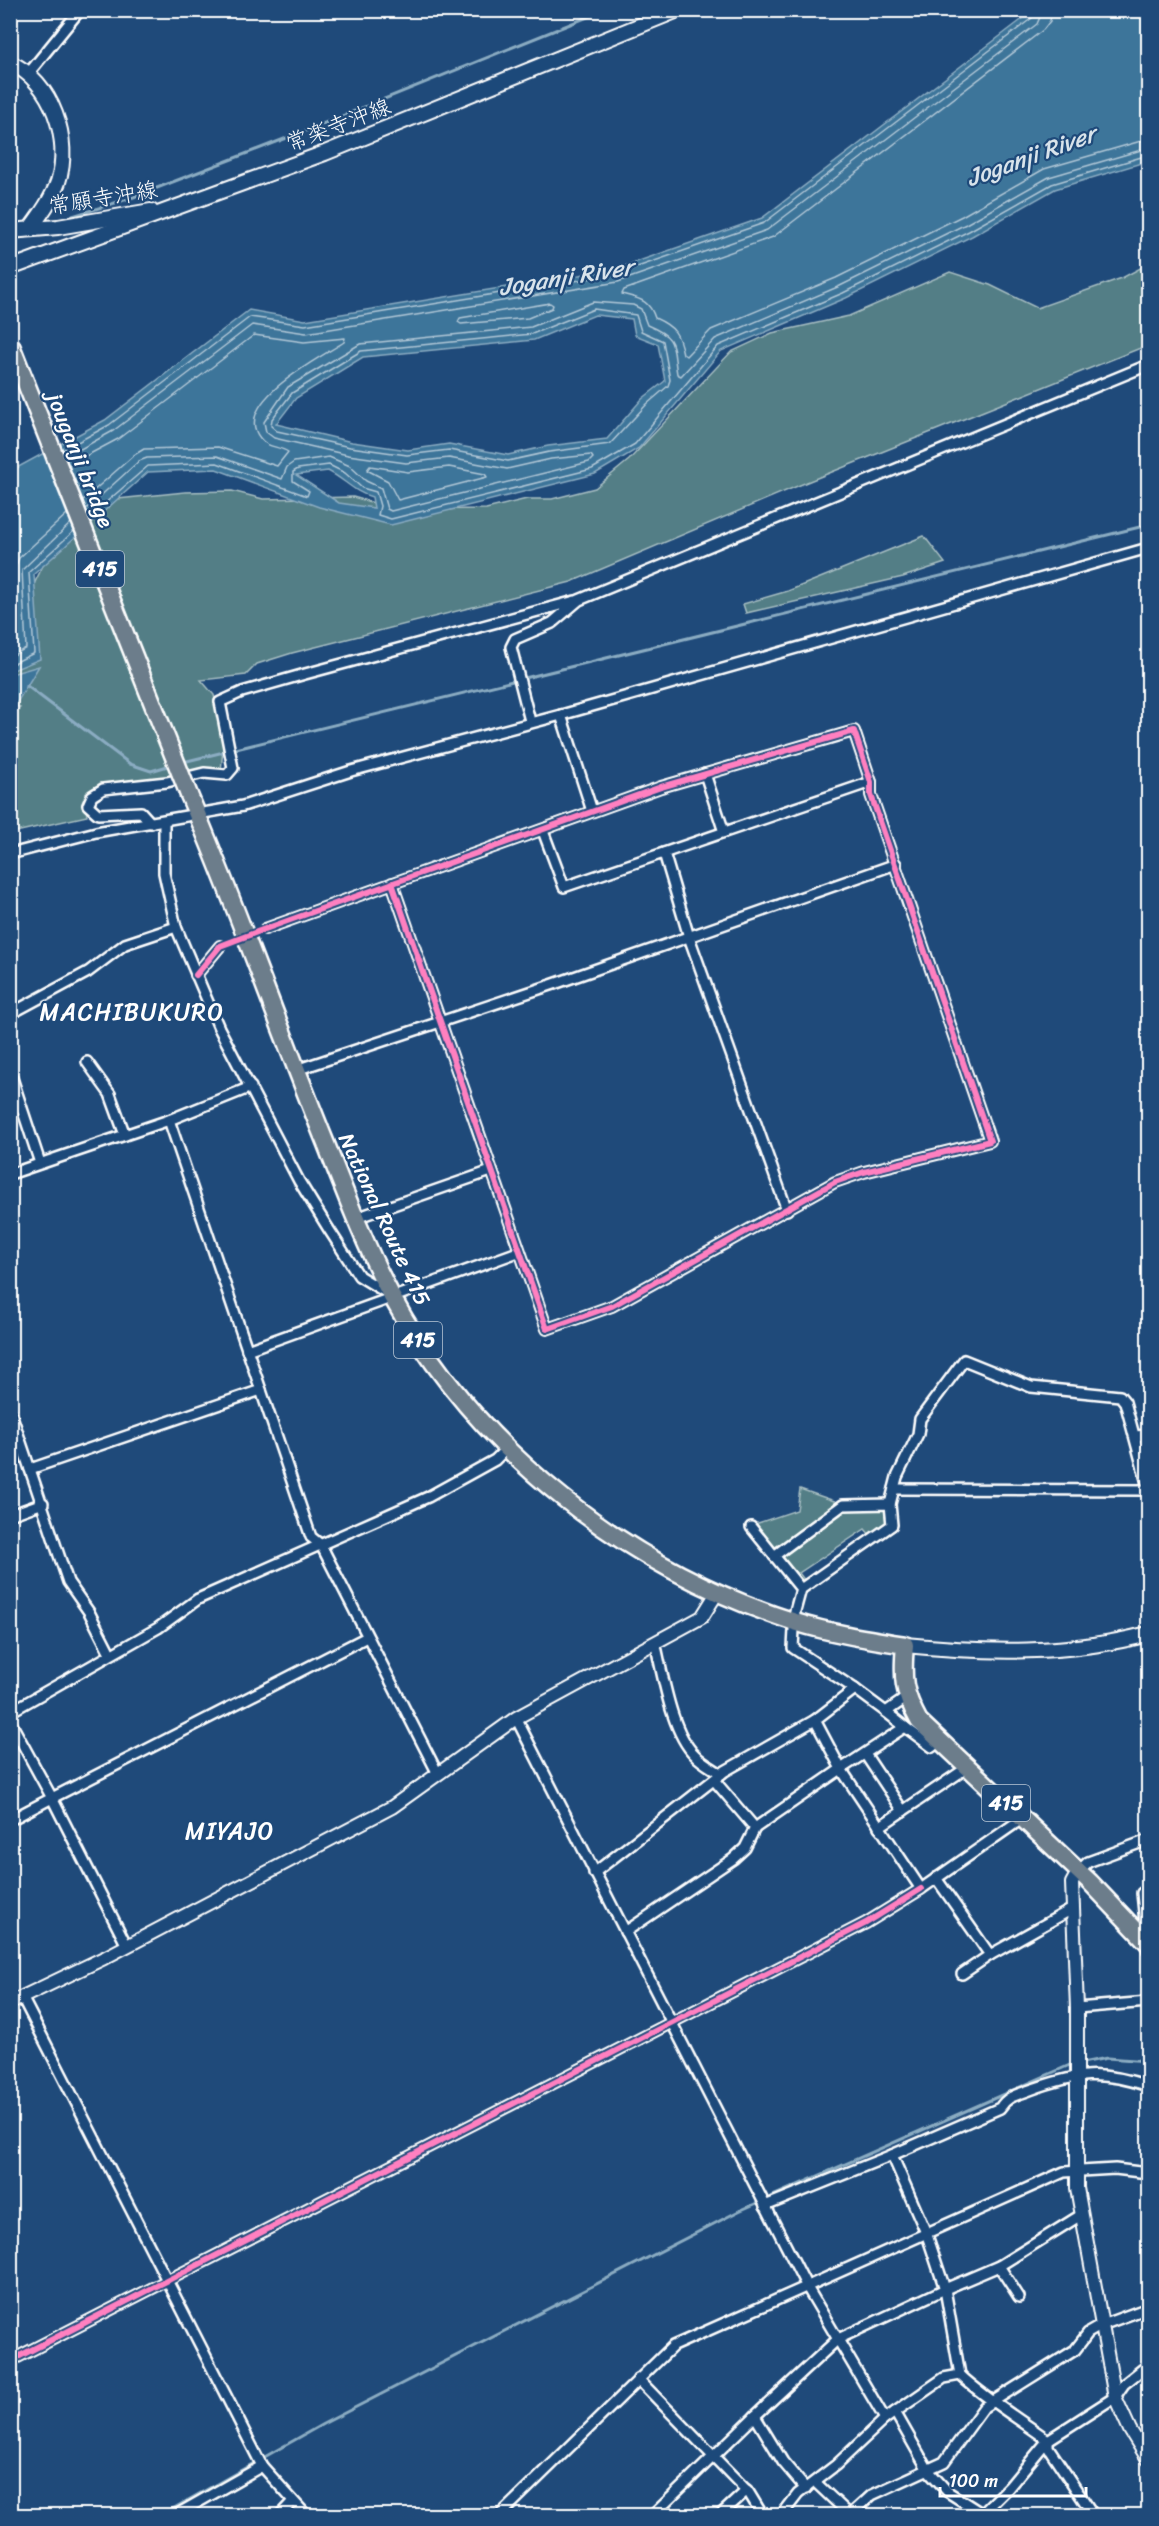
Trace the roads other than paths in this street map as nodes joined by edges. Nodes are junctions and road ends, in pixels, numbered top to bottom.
1 (80, 10) edge
2 (678, 10) edge
3 (10, 63) edge
4 (28, 74) junction
5 (182, 205) junction
6 (30, 229) junction
7 (10, 231) edge
8 (10, 268) edge
9 (10, 343) edge
10 (1149, 365) edge
11 (1149, 548) edge
12 (579, 600) junction
13 (561, 715) junction
14 (530, 721) junction
15 (705, 774) junction
16 (871, 782) junction
17 (189, 795) joint
18 (592, 811) junction
19 (198, 816) junction
20 (164, 821) junction
21 (151, 823) junction
22 (543, 831) junction
23 (724, 832) junction
24 (664, 853) junction
25 (10, 854) edge
26 (896, 864) junction
27 (392, 883) junction
28 (176, 927) junction
29 (265, 929) tunnel mouth
30 (689, 937) junction
31 (220, 946) tunnel mouth
32 (195, 975) junction
33 (10, 1014) edge
34 (441, 1020) junction
35 (87, 1062) dead end
36 (296, 1070) junction
37 (10, 1072) edge
38 (251, 1087) junction
39 (169, 1120) junction
40 (125, 1135) junction
41 (40, 1163) junction
42 (491, 1171) junction
43 (10, 1174) edge
44 (787, 1210) junction
45 (356, 1218) junction
46 (518, 1252) junction
47 (392, 1296) junction
48 (247, 1350) junction
49 (261, 1390) junction
50 (10, 1410) edge
51 (1149, 1435) edge
52 (1135, 1436) junction
53 (507, 1448) junction
54 (30, 1469) junction
55 (894, 1489) junction
56 (1149, 1489) edge
57 (43, 1503) junction
58 (890, 1504) junction
59 (10, 1515) edge
60 (751, 1527) dead end
61 (321, 1545) junction
62 (774, 1556) junction
63 (801, 1589) junction
64 (717, 1593) junction
65 (795, 1622) junction
66 (1149, 1634) edge
67 (367, 1637) junction
68 (656, 1642) junction
69 (905, 1645) junction
70 (110, 1653) junction
71 (855, 1689) junction
72 (906, 1698) junction
73 (10, 1712) edge
74 (886, 1712) junction
75 (516, 1718) junction
76 (815, 1720) junction
77 (10, 1721) edge
78 (905, 1727) junction
79 (939, 1741) junction
80 (865, 1754) junction
81 (968, 1767) junction
82 (841, 1769) junction
83 (438, 1774) junction
84 (718, 1777) junction
85 (52, 1798) junction
86 (903, 1811) junction
87 (1023, 1818) junction
88 (10, 1820) edge
89 (879, 1827) junction
90 (755, 1828) junction
91 (1149, 1840) edge
92 (1078, 1872) junction
93 (594, 1873) junction
94 (936, 1878) junction
95 (921, 1889) junction
96 (1142, 1893) dead end
97 (1074, 1908) junction
98 (625, 1932) junction
99 (1148, 1943) edge
100 (127, 1946) junction
101 (1149, 1951) edge
102 (990, 1955) junction
103 (962, 1974) dead end
104 (22, 1997) junction
105 (1149, 2002) edge
106 (10, 2003) edge
107 (1077, 2008) junction
108 (673, 2022) junction
109 (1078, 2077) junction
110 (1149, 2086) edge
111 (892, 2155) junction
112 (1077, 2170) junction
113 (1149, 2173) edge
114 (765, 2206) junction
115 (1081, 2216) junction
116 (927, 2235) junction
117 (999, 2265) junction
118 (166, 2279) junction
119 (807, 2287) junction
120 (945, 2289) junction
121 (1019, 2297) dead end
122 (1149, 2308) edge
123 (1102, 2325) junction
124 (838, 2339) junction
125 (10, 2361) edge
126 (1149, 2366) edge
127 (960, 2375) junction
128 (638, 2379) junction
129 (1115, 2397) junction
130 (995, 2401) junction
131 (895, 2412) junction
132 (755, 2416) junction
133 (885, 2419) junction
134 (1047, 2440) junction
135 (715, 2457) junction
136 (1149, 2459) edge
137 (261, 2466) junction
138 (928, 2470) junction
139 (815, 2482) junction
140 (806, 2489) junction
141 (747, 2490) junction
142 (293, 2501) junction
143 (1149, 2513) edge
144 (980, 2515) edge
145 (174, 2516) edge
146 (279, 2516) edge
147 (307, 2516) edge
148 (498, 2516) edge
149 (652, 2516) edge
150 (719, 2516) edge
151 (762, 2516) edge
152 (781, 2516) edge
153 (1094, 2516) edge
154 (1143, 2516) edge

1 - 4 street
2 - 5 main road, 常楽寺沖線
3 - 4 main road
4 - 6 main road
5 - 6 main road, 常願寺沖線
5 - 8 main road, 常楽寺沖線
6 - 7 main road, 常願寺沖線
9 - 17 highway, jouganji bridge / 415, bridge
10 - 12 street
11 - 13 street
12 - 14 street
12 - 21 street
13 - 14 street
13 - 18 street
14 - 19 street
15 - 16 street
15 - 18 street
15 - 23 street
16 - 23 street
16 - 26 street
17 - 19 highway, National Route 415 / 415
18 - 22 street
19 - 20 street
19 - 36 highway, National Route 415 / 415
20 - 21 street
20 - 28 street
21 - 25 street
22 - 24 street
22 - 27 street
23 - 24 street
24 - 30 street
26 - 30 street
26 - 44 street
27 - 29 street
27 - 34 street
28 - 32 street
28 - 33 street
30 - 34 street
30 - 44 street
31 - 32 street
32 - 38 street
34 - 36 street
34 - 42 street
35 - 40 street
36 - 45 highway, National Route 415 / 415
37 - 41 street
38 - 39 street
38 - 47 street
39 - 40 street
39 - 48 street
40 - 41 street
41 - 43 street
42 - 45 street
42 - 46 street
44 - 46 street
45 - 47 highway, National Route 415 / 415
46 - 47 street
47 - 48 street
47 - 53 highway, National Route 415 / 415
48 - 49 street
49 - 54 street
49 - 61 street
50 - 54 street
51 - 52 street
52 - 55 street
52 - 56 street
53 - 61 street
53 - 64 highway, National Route 415 / 415
54 - 57 street
55 - 56 street
55 - 58 street
57 - 59 street
57 - 70 street
58 - 62 street
58 - 63 street
60 - 62 street
61 - 67 street
61 - 70 street
62 - 63 street
63 - 65 street
64 - 65 highway, National Route 415 / 415
64 - 68 street
65 - 69 highway, National Route 415 / 415
65 - 71 street
66 - 69 main road
67 - 83 street
67 - 85 street
68 - 75 street
68 - 84 street
69 - 72 highway, 415
70 - 73 street
71 - 74 street
71 - 76 street
72 - 74 street
72 - 79 highway, 415
74 - 78 street
75 - 83 street
75 - 93 street
76 - 82 street
76 - 84 street
77 - 85 street
78 - 79 street
78 - 80 street
79 - 81 highway, 415
80 - 82 street
80 - 86 street
81 - 86 street
81 - 87 highway, 415
82 - 89 street
82 - 90 street
83 - 100 street
84 - 90 street
84 - 93 street
85 - 88 street
85 - 100 street
86 - 89 street
87 - 92 highway, 415
87 - 94 street
89 - 95 street
90 - 98 street
91 - 92 street
92 - 97 street
92 - 99 highway, 415
93 - 98 street
94 - 95 street
94 - 102 street
95 - 108 street
96 - 99 street
97 - 102 street
97 - 107 street
98 - 108 street
99 - 101 street
100 - 104 street
102 - 103 street
104 - 106 street
104 - 118 street
105 - 107 street
107 - 109 street
108 - 114 street
108 - 118 street
109 - 110 street
109 - 111 street
109 - 112 street
111 - 114 street
111 - 116 street
112 - 113 street
112 - 115 street
112 - 116 street
114 - 119 street
115 - 117 street
115 - 123 street
116 - 119 street
116 - 120 street
117 - 120 street
117 - 121 street
118 - 125 street
118 - 137 street
119 - 124 street
119 - 128 street
120 - 124 street
120 - 127 street
122 - 123 street
123 - 129 street
123 - 130 street
124 - 132 street
124 - 133 street
126 - 129 street
127 - 130 street
127 - 131 street
128 - 135 street
128 - 148 street
129 - 134 street
129 - 136 street
130 - 134 street
130 - 138 street
131 - 133 street
131 - 138 street
132 - 135 street
132 - 140 street
133 - 139 street
134 - 144 street
134 - 153 street
135 - 141 street
135 - 149 street
137 - 142 street
137 - 145 street
138 - 139 street
138 - 144 street
139 - 140 street
140 - 152 street
141 - 150 street
141 - 151 street
142 - 146 street
142 - 147 street
143 - 154 street

